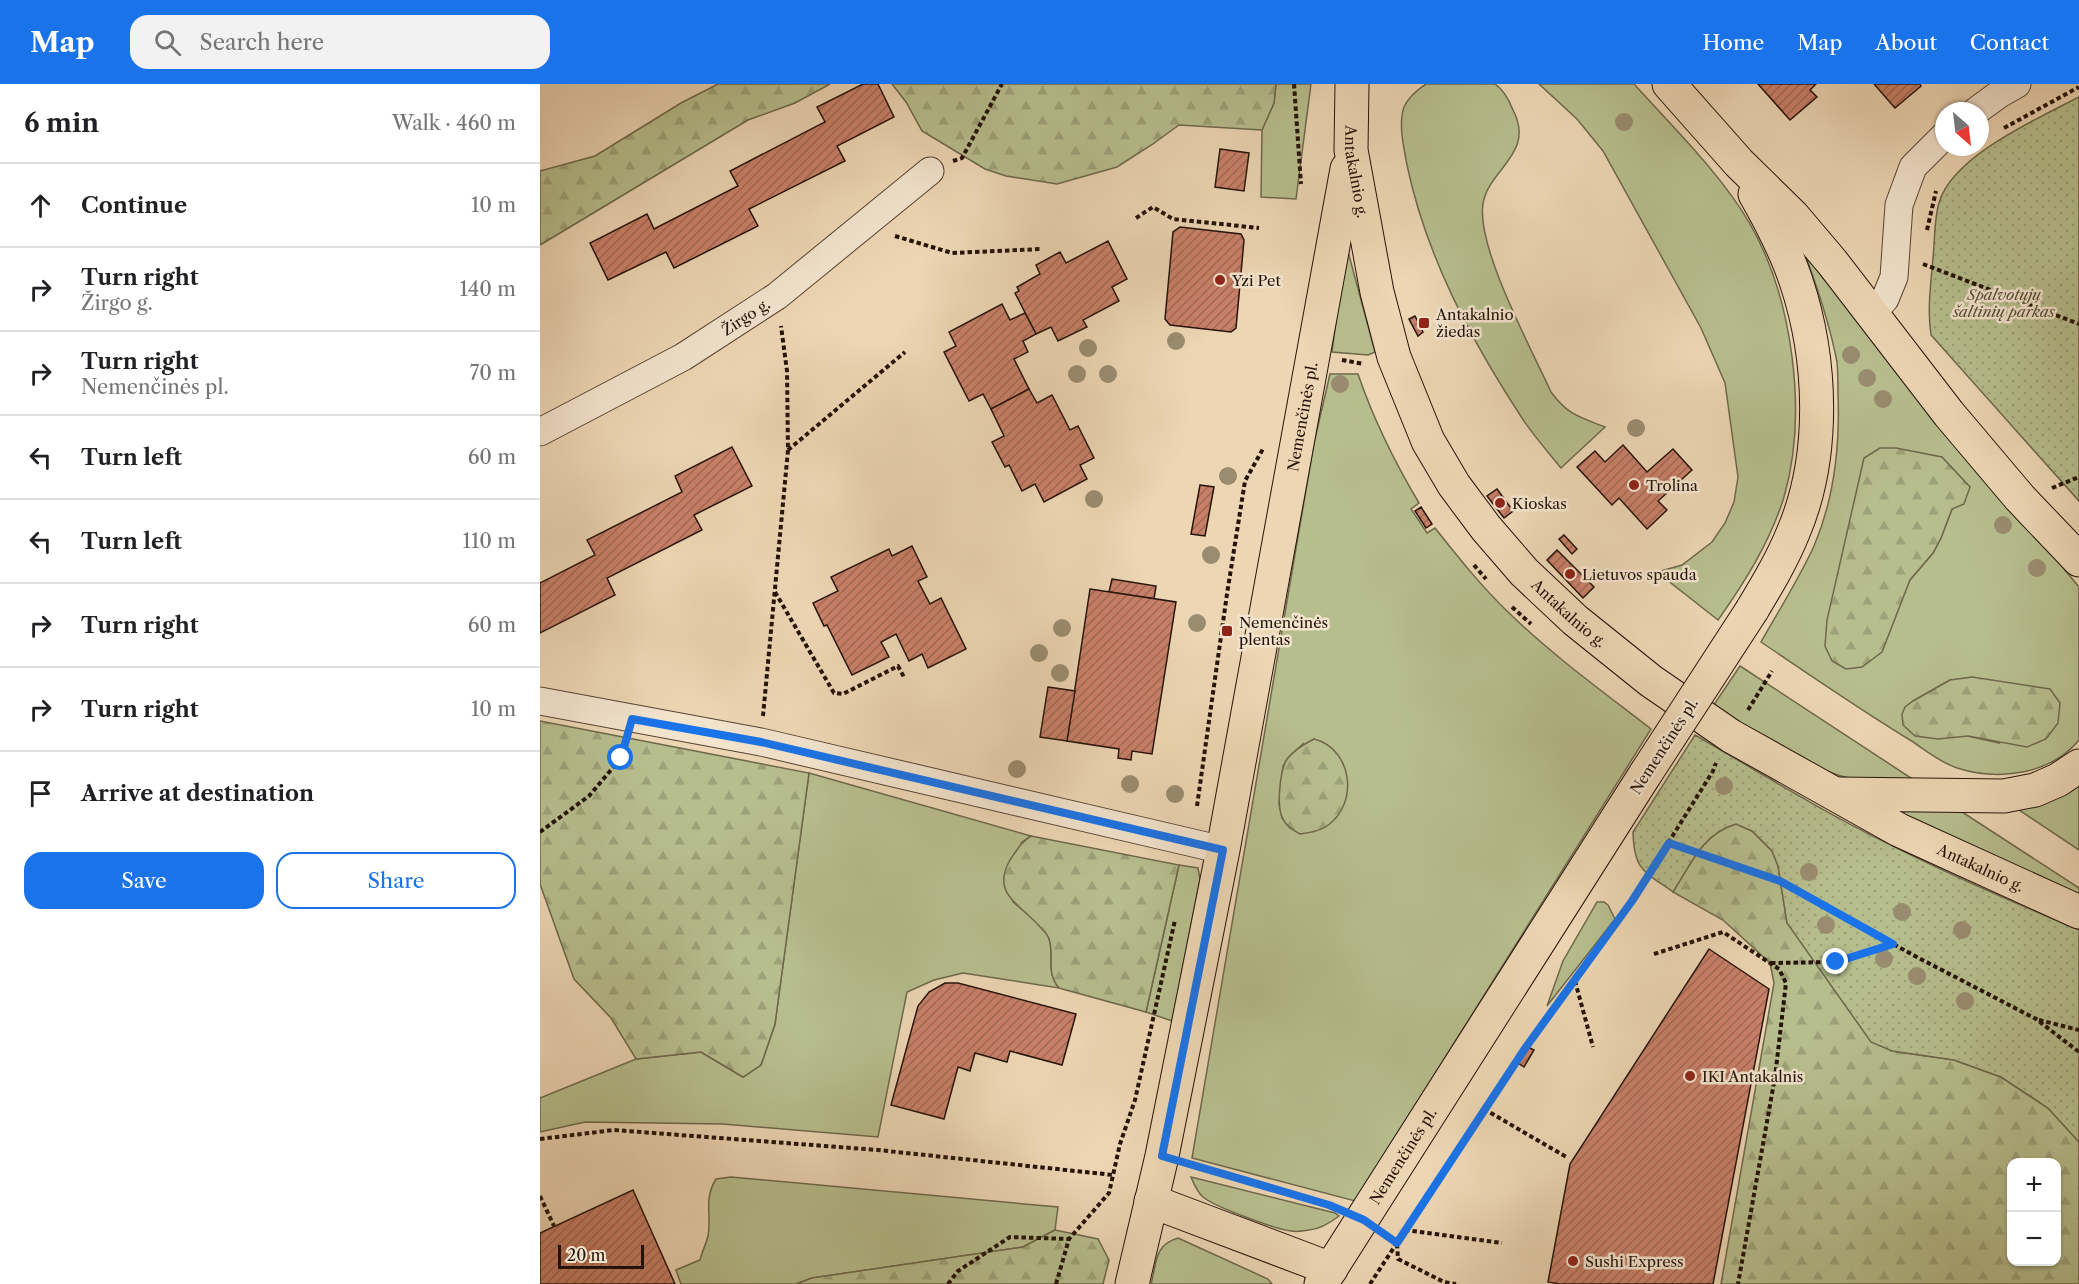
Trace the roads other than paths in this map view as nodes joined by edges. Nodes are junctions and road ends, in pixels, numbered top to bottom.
1 (1352, 84) edge
2 (1669, 84) edge
3 (2017, 84) edge
4 (1988, 102) edge
5 (1935, 145) edge
6 (1351, 150) junction
7 (1739, 163) junction
8 (930, 171) road end
9 (1872, 313) junction
10 (540, 432) edge
11 (2079, 560) edge
12 (540, 701) edge
13 (2079, 766) edge
14 (1833, 794) junction
15 (1223, 850) junction
16 (2079, 912) edge
17 (1151, 1201) junction
18 (1326, 1276) edge
19 (1132, 1284) edge

1 - 6 main road, Antakalnio g.
2 - 7 main road
3 - 4 street
5 - 9 street
6 - 14 main road, Antakalnio g.
6 - 15 main road, Nemenčinės pl.
7 - 9 main road
7 - 18 main road, Nemenčinės pl., bridge
8 - 10 street, Žirgo g.
9 - 11 main road
12 - 15 street
13 - 14 main road
14 - 16 main road, Antakalnio g.
15 - 17 main road, Nemenčinės pl.
17 - 18 main road
17 - 19 main road, Nemenčinės pl.

